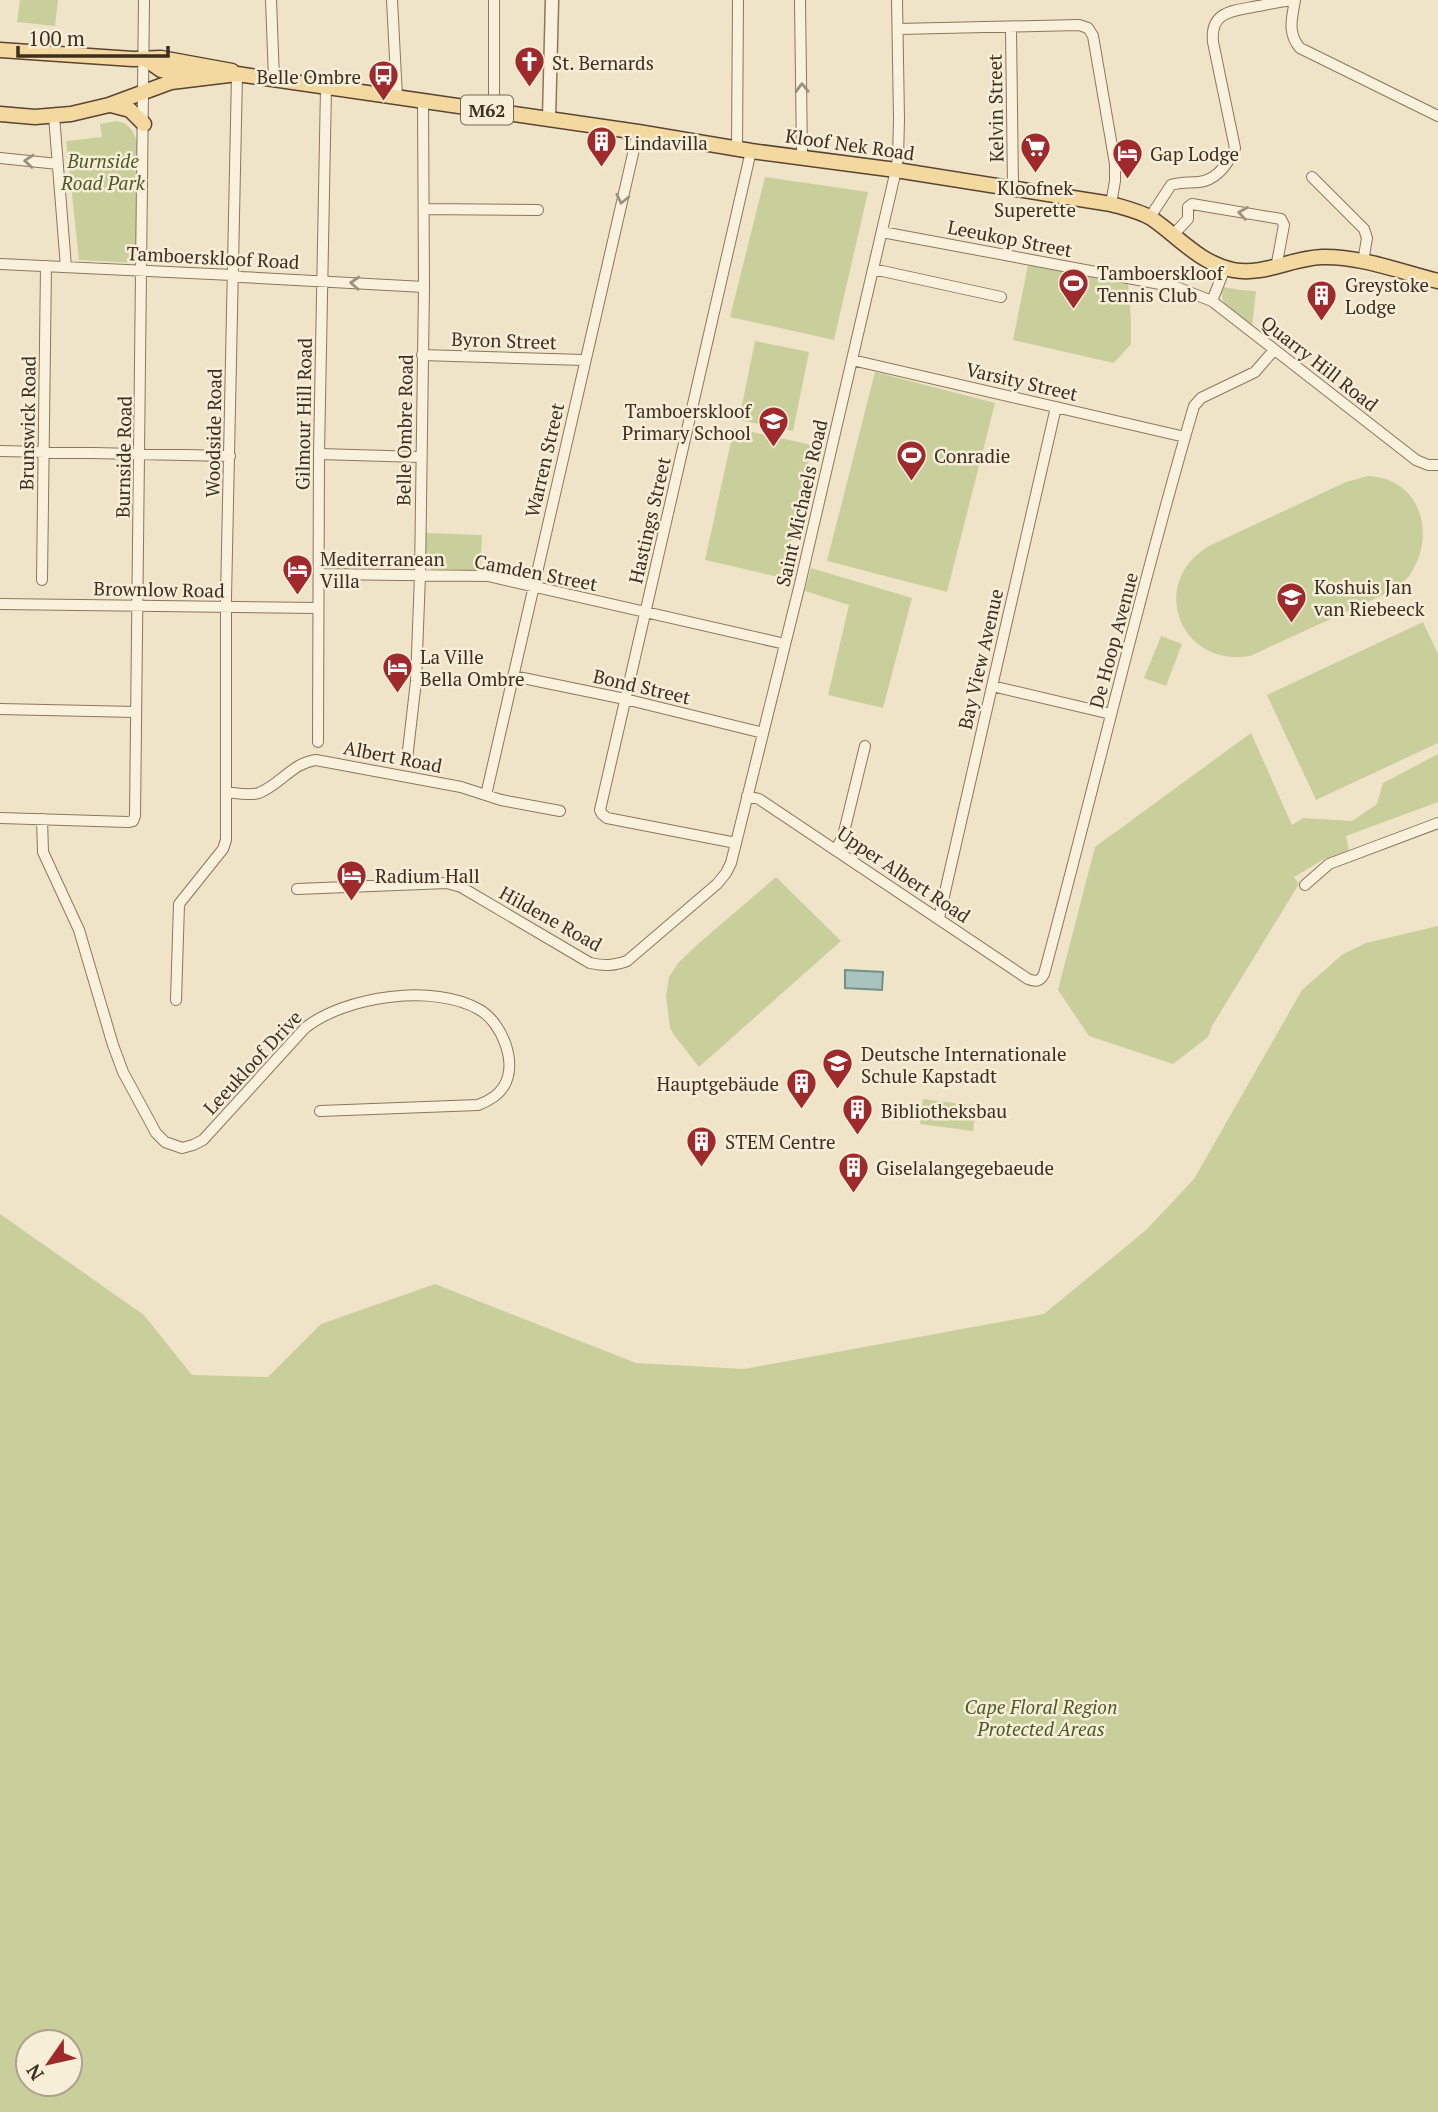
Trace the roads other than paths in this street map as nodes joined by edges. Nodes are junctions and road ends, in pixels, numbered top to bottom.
1 (144, 0) edge
2 (271, 0) edge
3 (392, 0) edge
4 (494, 0) edge
5 (552, 0) edge
6 (738, 0) edge
7 (800, 0) edge
8 (897, 0) edge
9 (1293, 0) edge
10 (1011, 28) junction
11 (898, 29) junction
12 (0, 50) edge
13 (144, 58) junction
14 (237, 74) junction
15 (201, 78) junction
16 (274, 79) junction
17 (326, 87) junction
18 (145, 92) junction
19 (397, 97) junction
20 (423, 101) junction
21 (109, 105) junction
22 (494, 111) junction
23 (0, 114) edge
24 (54, 116) junction
25 (1438, 116) edge
26 (549, 119) junction
27 (144, 124) junction
28 (638, 132) junction
29 (744, 149) junction
30 (802, 156) junction
31 (0, 158) edge
32 (58, 164) junction
33 (896, 170) junction
34 (1312, 177) dead end
35 (1013, 188) junction
36 (1111, 204) junction
37 (424, 209) junction
38 (538, 210) dead end
39 (1150, 217) junction
40 (882, 232) junction
41 (1173, 236) junction
42 (1363, 262) junction
43 (0, 264) edge
44 (46, 266) junction
45 (66, 267) junction
46 (1225, 268) junction
47 (1276, 268) junction
48 (873, 270) junction
49 (143, 271) junction
50 (232, 275) junction
51 (323, 281) junction
52 (1438, 281) edge
53 (424, 287) junction
54 (1001, 297) dead end
55 (1212, 301) junction
56 (1274, 350) junction
57 (422, 355) junction
58 (584, 360) junction
59 (852, 360) junction
60 (1056, 407) junction
61 (1185, 437) junction
62 (0, 452) edge
63 (44, 453) junction
64 (140, 454) junction
65 (319, 454) junction
66 (230, 456) junction
67 (420, 457) junction
68 (1438, 465) edge
69 (318, 574) junction
70 (420, 575) junction
71 (42, 580) dead end
72 (533, 586) junction
73 (0, 604) edge
74 (138, 606) junction
75 (228, 608) junction
76 (318, 608) junction
77 (645, 612) junction
78 (785, 643) junction
79 (513, 676) junction
80 (992, 686) junction
81 (625, 699) junction
82 (0, 709) edge
83 (136, 712) junction
84 (1111, 714) junction
85 (763, 733) junction
86 (318, 741) dead end
87 (864, 747) dead end
88 (407, 759) dead end
89 (226, 792) junction
90 (486, 795) junction
91 (747, 796) junction
92 (560, 811) dead end
93 (0, 818) edge
94 (42, 819) junction
95 (1438, 823) edge
96 (736, 843) junction
97 (836, 849) junction
98 (1306, 885) dead end
99 (297, 889) dead end
100 (939, 918) junction
101 (1040, 979) joint
102 (176, 1000) dead end
103 (320, 1111) dead end

1 - 13 street
2 - 16 street
3 - 19 street
4 - 22 street
5 - 26 street
6 - 29 street, Hastings Street
30 -> 7 street
8 - 11 street, Saint Michaels Road
9 - 25 street
9 - 39 street
10 - 11 street
10 - 35 street, Kelvin Street
10 - 36 street
11 - 33 street, Saint Michaels Road
12 - 13 main road, M62
13 - 14 main road, M62
13 - 15 main road
13 - 18 street
14 - 15 main road, M62
14 - 16 main road, Kloof Nek Road / M62
14 - 50 street, Woodside Road
15 - 18 main road, M62
16 - 17 main road, Kloof Nek Road / M62
17 - 19 main road, Kloof Nek Road / M62
17 - 51 street, Gilmour Hill Road
18 - 21 main road, M62
18 - 27 street, Burnside Road
19 - 20 main road, Kloof Nek Road / M62
20 - 22 main road, Kloof Nek Road / M62
20 - 37 street, Belle Ombre Road
21 - 24 main road, M62
21 - 27 main road
22 - 26 main road, Kloof Nek Road / M62
23 - 24 main road, M62
24 - 32 street
26 - 28 main road, Kloof Nek Road / M62
27 - 49 street, Burnside Road
28 - 29 main road, Kloof Nek Road / M62
28 -> 58 street, Warren Street
29 - 30 main road, Kloof Nek Road / M62
29 - 77 street, Hastings Street
30 - 33 main road, Kloof Nek Road / M62
32 -> 31 street
32 - 45 street
33 - 35 main road, Kloof Nek Road / M62
33 - 40 street, Saint Michaels Road
34 - 42 street
35 - 36 main road, Kloof Nek Road / M62
36 - 39 main road, Kloof Nek Road / M62
37 - 38 street
37 - 53 street, Belle Ombre Road
39 - 41 main road, Kloof Nek Road / M62
40 - 48 street, Saint Michaels Road
40 - 55 street, Leeukop Street
41 - 46 main road, Kloof Nek Road / M62
47 -> 41 street
42 - 47 main road, Kloof Nek Road / M62
42 - 52 main road, Kloof Nek Road / M62
43 - 44 street, Tamboerskloof Road
44 - 45 street, Tamboerskloof Road
44 - 63 street, Brunswick Road
45 - 49 street, Tamboerskloof Road
46 - 47 main road, Kloof Nek Road / M62
46 - 55 street
48 - 54 street
48 - 59 street, Saint Michaels Road
49 - 50 street, Tamboerskloof Road
49 - 64 street, Burnside Road
50 - 51 street, Tamboerskloof Road
50 - 66 street, Woodside Road
53 -> 51 street, Tamboerskloof Road
51 - 65 street, Gilmour Hill Road
53 - 57 street, Belle Ombre Road
55 - 56 street, Quarry Hill Road
56 - 61 street, De Hoop Avenue
56 - 68 street, Quarry Hill Road
57 - 58 street, Byron Street
57 - 67 street, Belle Ombre Road
58 - 72 street, Warren Street
59 - 60 street, Varsity Street
59 - 78 street, Saint Michaels Road
60 - 61 street, Varsity Street
60 - 80 street, Bay View Avenue
61 - 84 street, De Hoop Avenue
62 - 63 street
63 - 64 street
63 - 71 street, Brunswick Road
64 - 66 street
64 - 74 street, Burnside Road
65 - 67 street
65 - 69 street, Gilmour Hill Road
66 - 75 street, Woodside Road
67 - 70 street, Belle Ombre Road
69 - 70 street, Camden Street
69 - 76 street, Gilmour Hill Road
70 - 72 street, Camden Street
70 - 88 street, Belle Ombre Road
72 - 77 street, Camden Street
72 - 79 street, Warren Street
73 - 74 street, Brownlow Road
74 - 75 street, Brownlow Road
74 - 83 street, Burnside Road
75 - 76 street, Brownlow Road
75 - 89 street, Woodside Road
76 - 86 street, Gilmour Hill Road
77 - 78 street, Camden Street
77 - 81 street, Hastings Street
78 - 85 street, Saint Michaels Road
79 - 81 street, Bond Street
79 - 90 street, Warren Street
80 - 84 street
80 - 100 street, Bay View Avenue
81 - 85 street, Bond Street
81 - 96 street, Hastings Street
82 - 83 street
83 - 94 street, Burnside Road
84 - 101 street, De Hoop Avenue
85 - 91 street, Saint Michaels Road
87 - 97 street
89 - 90 street, Albert Road
89 - 102 street, Woodside Road
90 - 92 street, Albert Road
91 - 96 street, Saint Michaels Road
91 - 97 street, Upper Albert Road
93 - 94 street
94 - 103 street, Leeukloof Drive
95 - 98 street
96 - 99 street, Hildene Road
97 - 100 street, Upper Albert Road
100 - 101 street, Upper Albert Road

